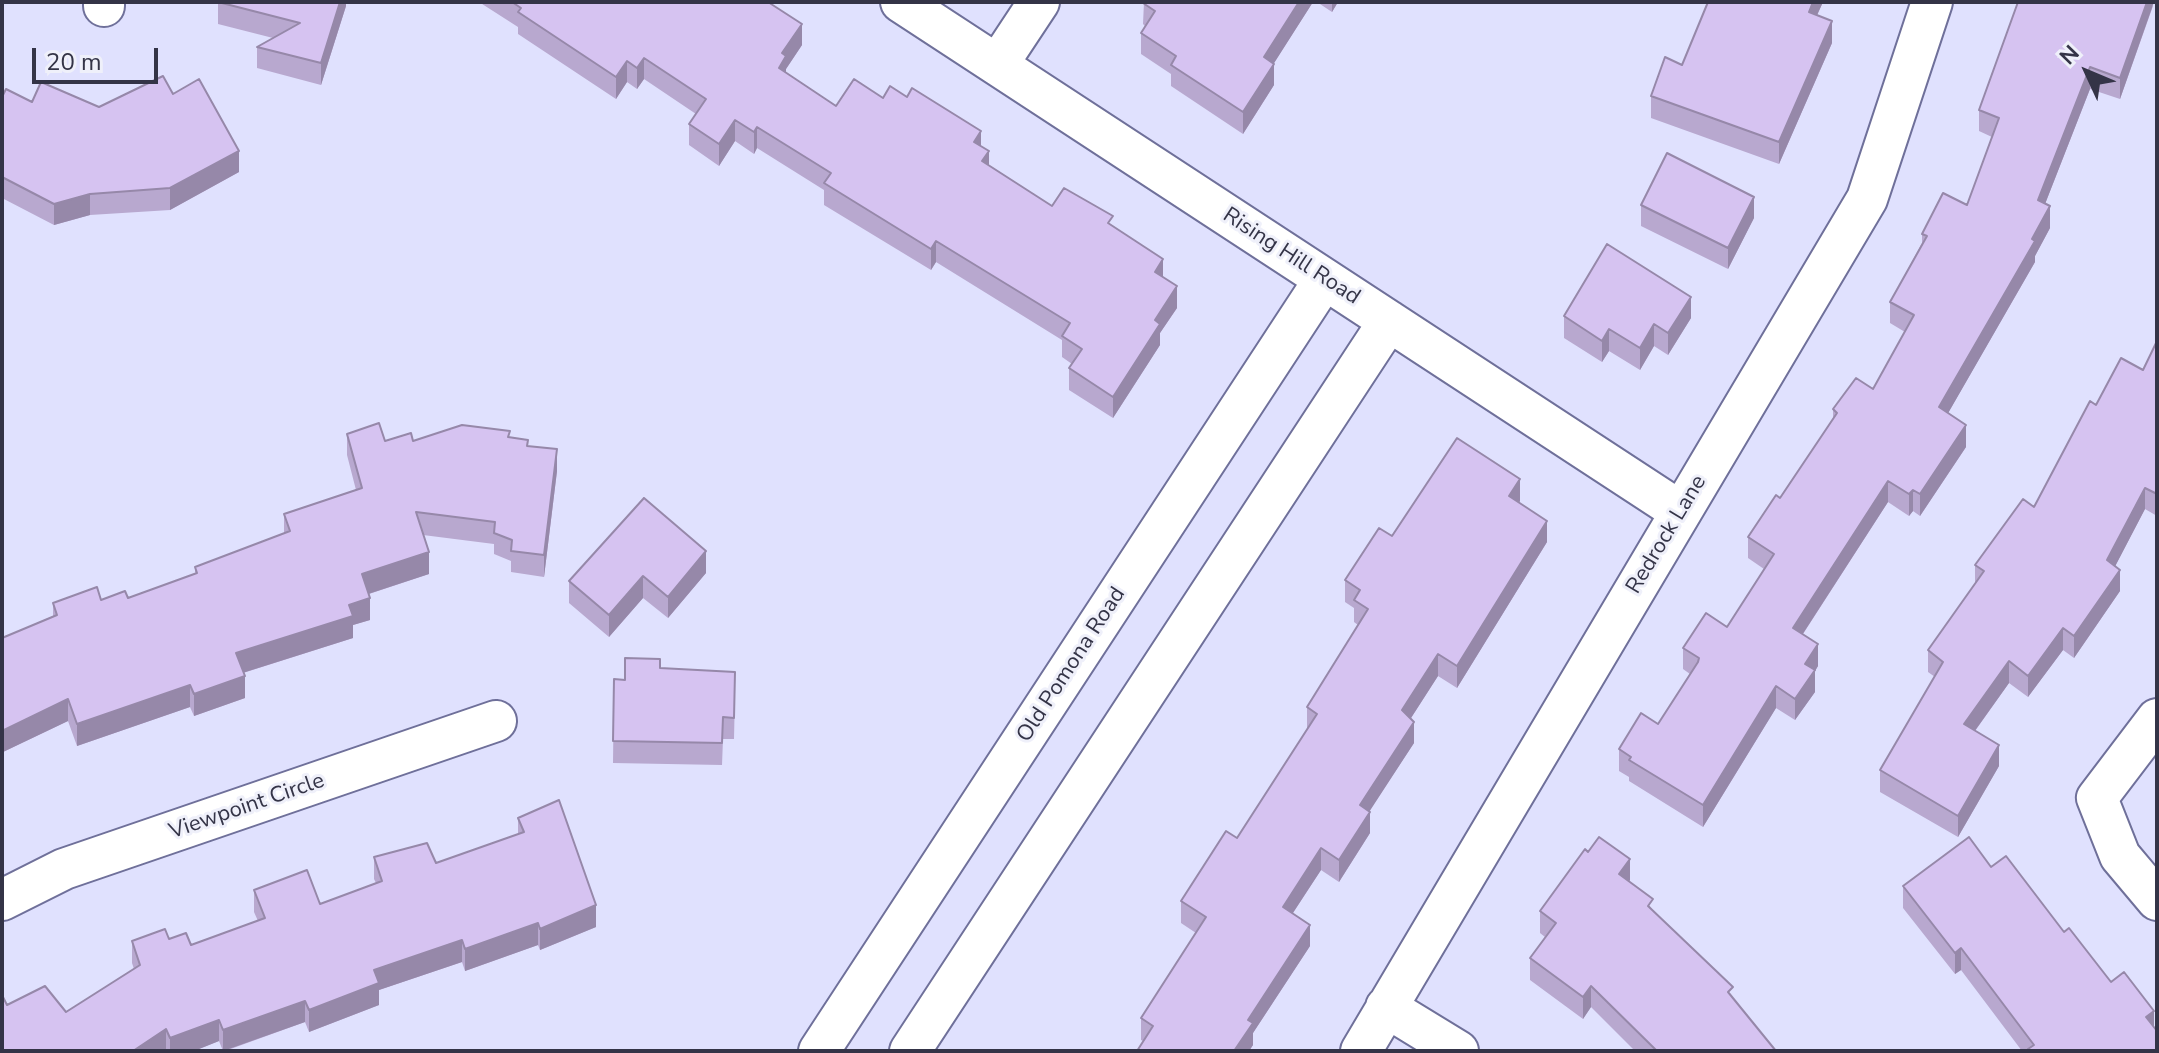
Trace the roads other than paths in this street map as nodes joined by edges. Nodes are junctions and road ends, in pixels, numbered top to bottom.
1 (901, 2) edge
2 (1039, 2) edge
3 (1932, 2) edge
4 (998, 64) junction
5 (1324, 280) junction
6 (1389, 321) junction
7 (1681, 512) junction
8 (2157, 719) edge
9 (496, 721) dead end
10 (2, 900) edge
11 (2157, 900) edge
12 (1386, 1007) junction
13 (819, 1051) edge
14 (910, 1051) edge
15 (1361, 1051) edge
16 (1458, 1051) edge

1 - 4 street, Rising Hill Road
2 - 4 street
3 - 7 street, Redrock Lane
4 - 5 street, Rising Hill Road
5 - 6 street, Rising Hill Road
5 - 13 street, Old Pomona Road
6 - 7 street, Rising Hill Road
6 - 14 street
7 - 12 street, Redrock Lane
8 - 11 street
9 - 10 street, Viewpoint Circle
12 - 15 street, Redrock Lane
12 - 16 street

